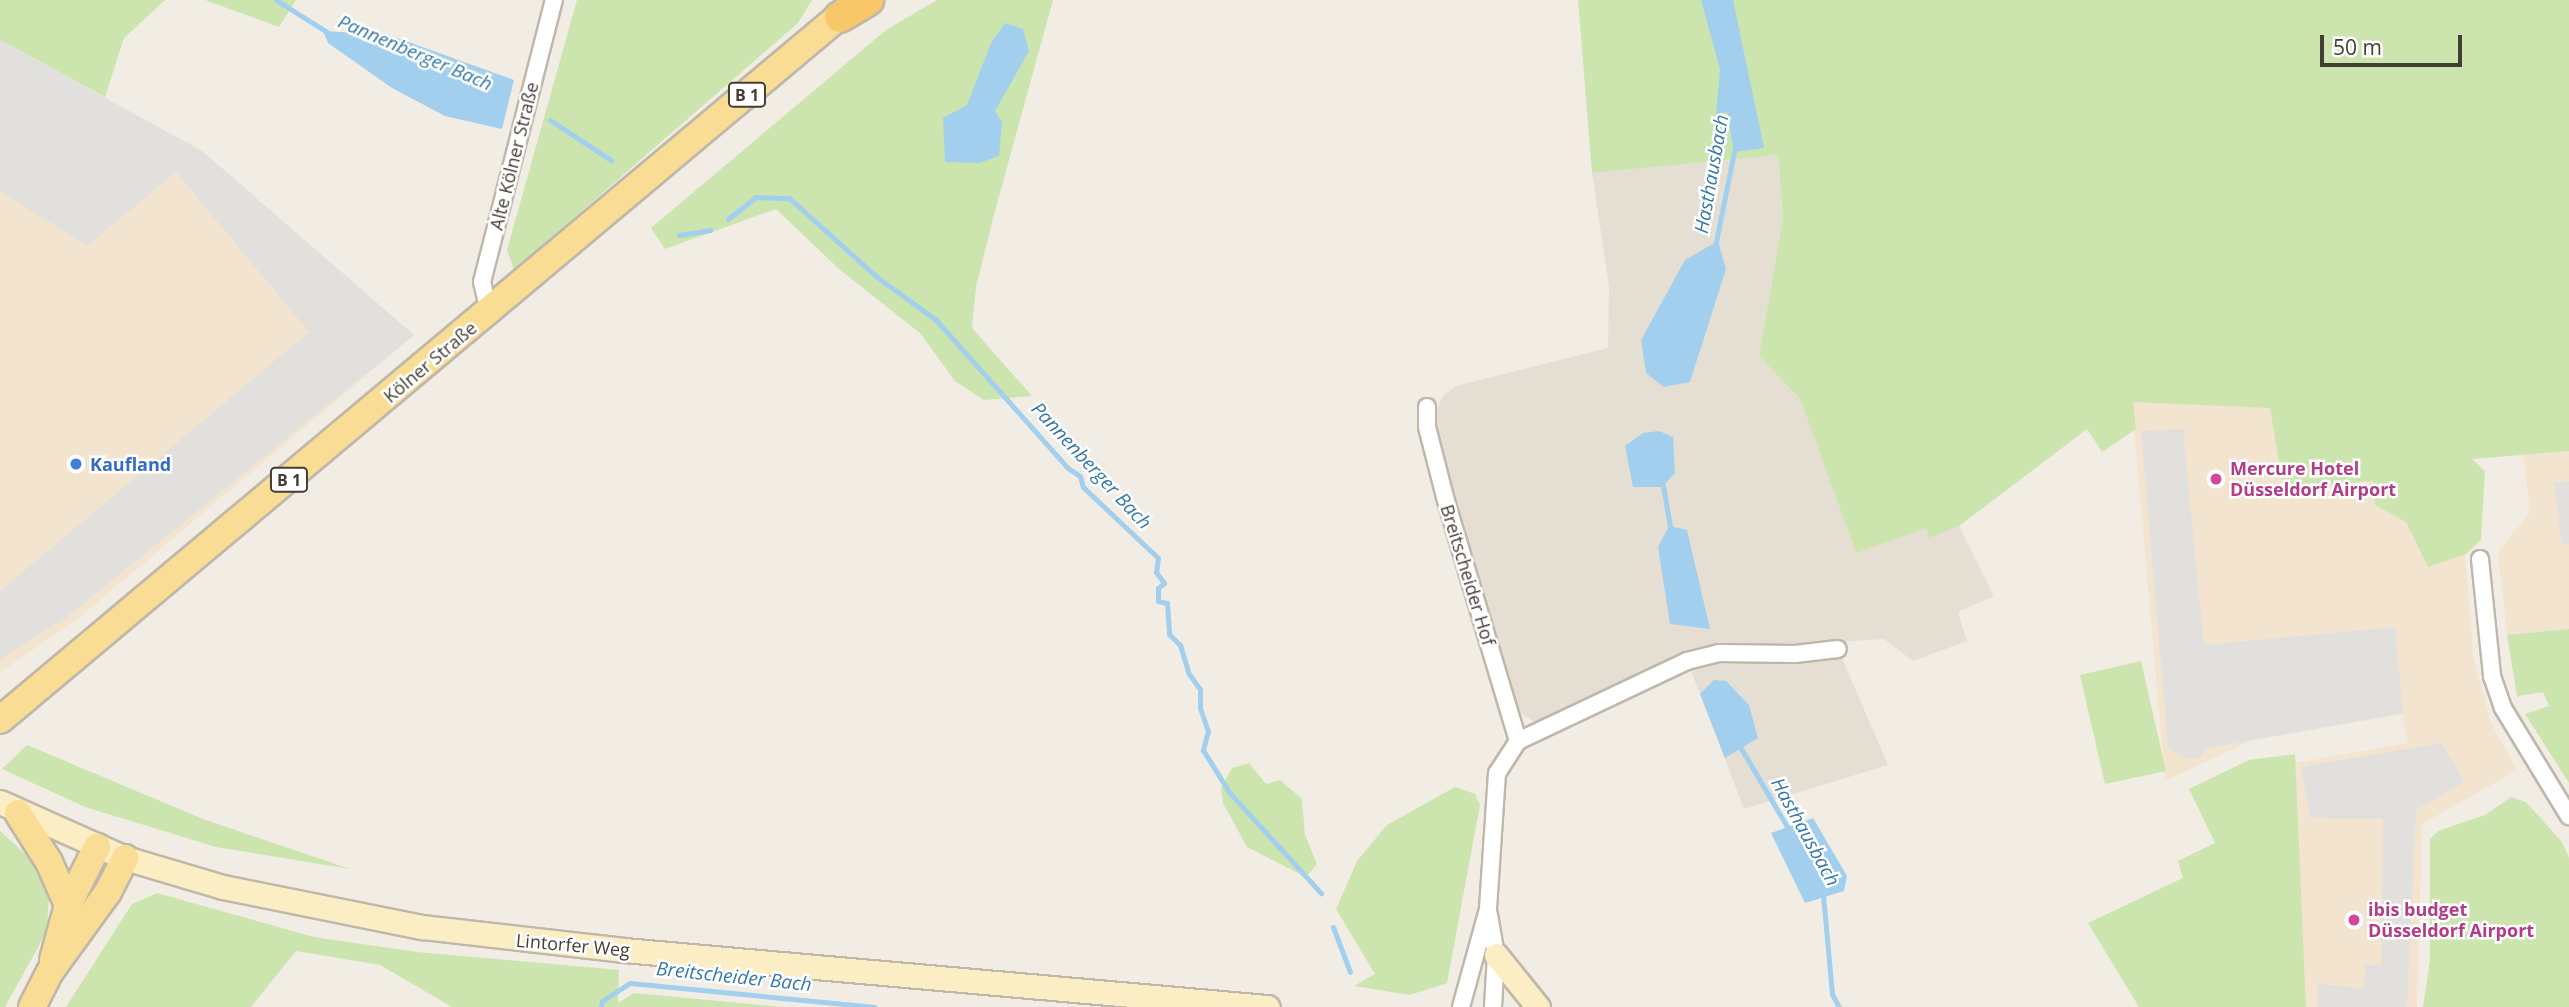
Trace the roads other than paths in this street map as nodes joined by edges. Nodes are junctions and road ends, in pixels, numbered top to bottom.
1 (554, 0) edge
2 (868, 0) edge
3 (849, 8) edge
4 (489, 312) junction
5 (1427, 407) dead end
6 (2480, 559) dead end
7 (1838, 649) dead end
8 (0, 720) edge
9 (1518, 741) junction
10 (9, 808) edge
11 (2569, 816) edge
12 (97, 847) junction
13 (125, 858) junction
14 (68, 905) junction
15 (1488, 909) junction
16 (1496, 956) junction
17 (50, 972) junction
18 (32, 1007) edge
19 (1267, 1007) edge
20 (1461, 1007) edge
21 (1493, 1007) edge
22 (1538, 1007) edge

1 - 4 street, Alte Kölner Straße
2 - 3 highway
3 - 4 main road, Kölner Straße / B 1
4 - 8 main road, Kölner Straße / B 1
5 - 9 street, Breitscheider Hof
6 - 11 street
7 - 9 street
9 - 15 street
10 - 12 main road, Lintorfer Weg
10 - 14 main road
12 - 13 main road, Lintorfer Weg
12 - 14 main road
13 - 17 main road
13 - 19 main road, Lintorfer Weg
14 - 17 main road
15 - 16 street
15 - 20 street
16 - 21 street
16 - 22 main road
17 - 18 main road

